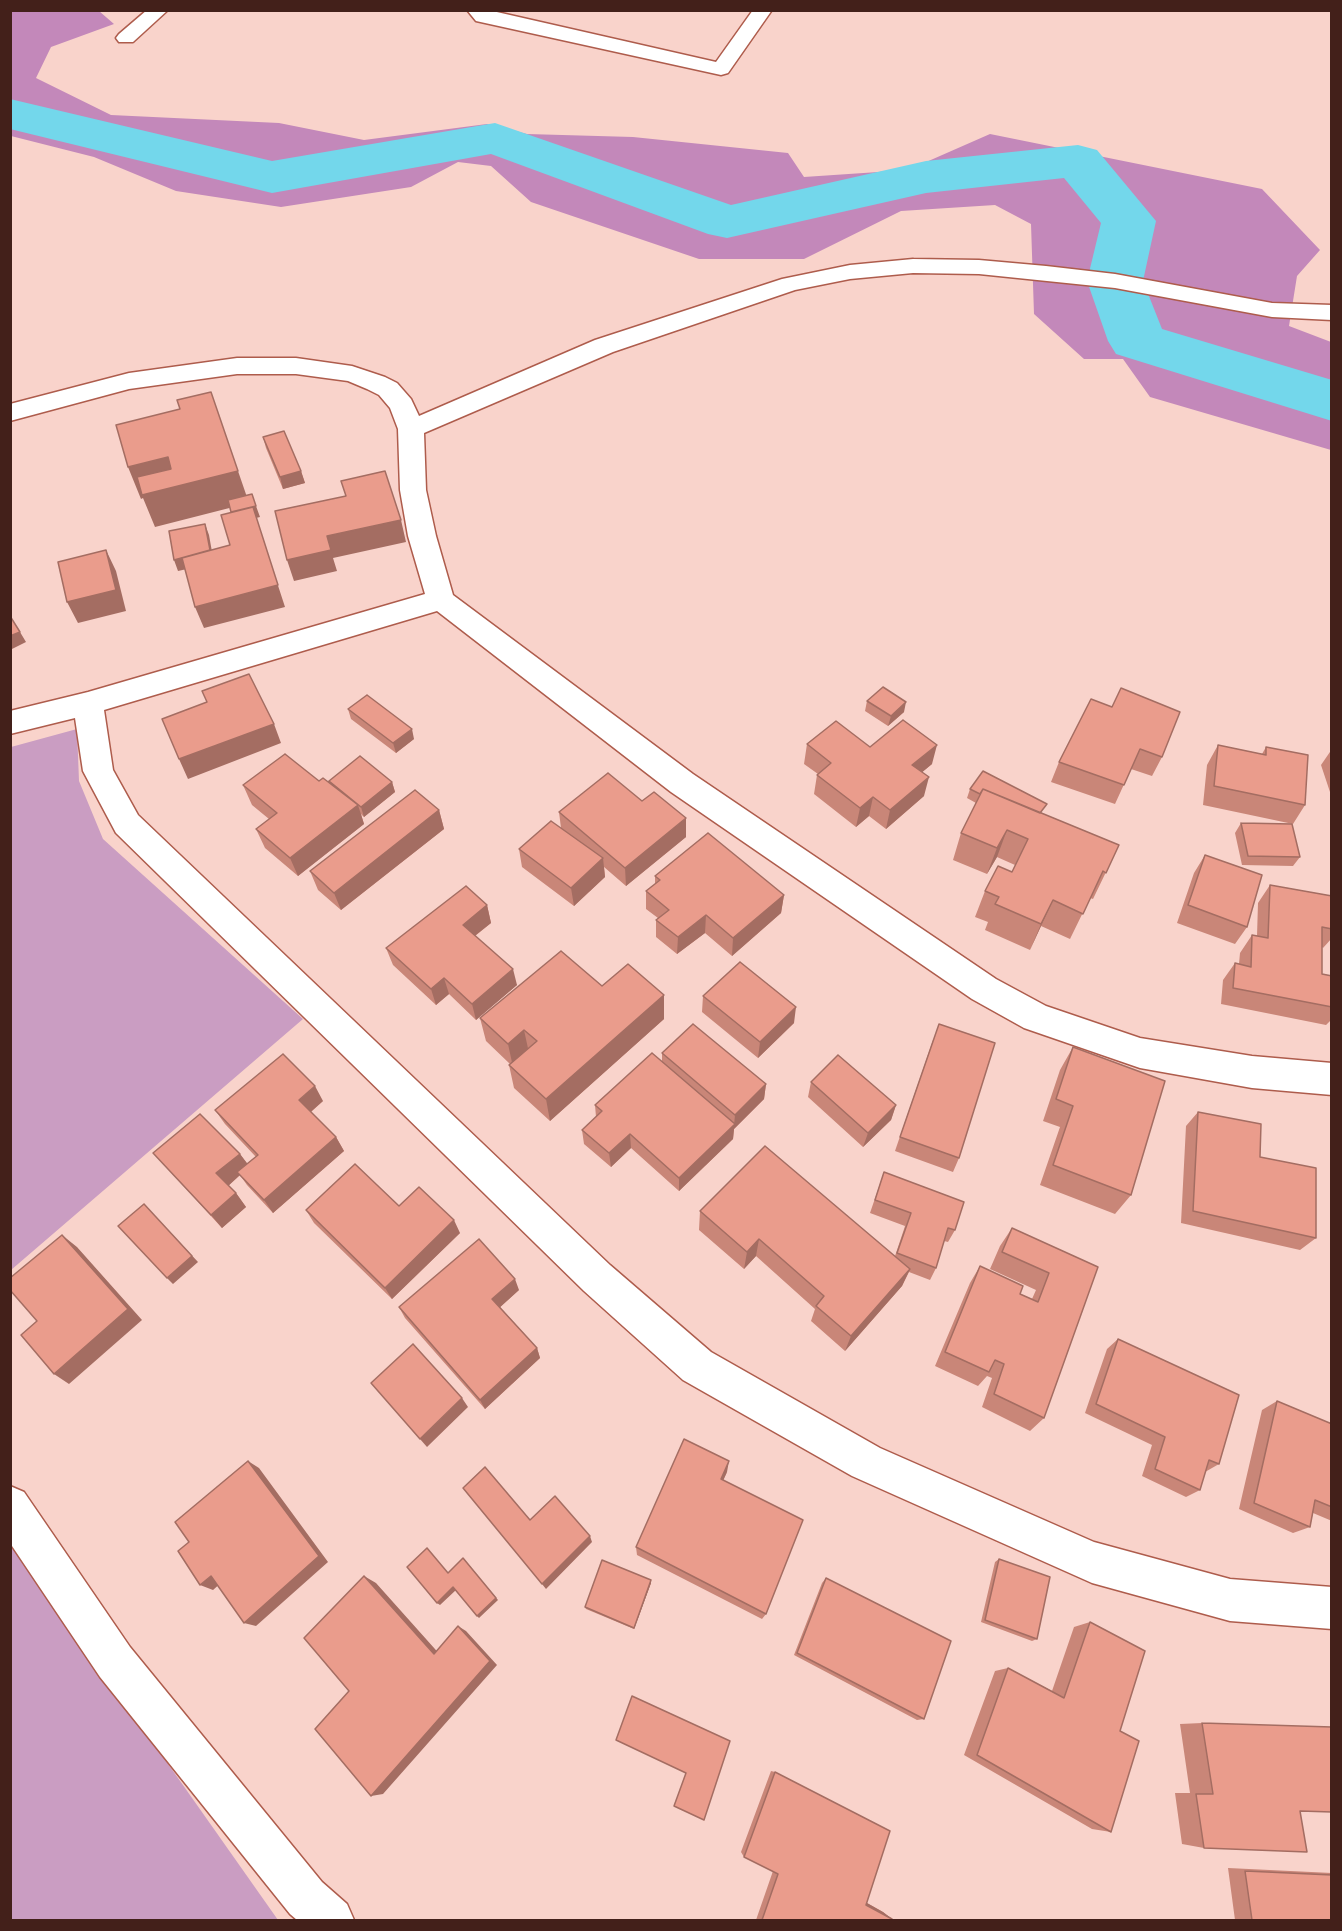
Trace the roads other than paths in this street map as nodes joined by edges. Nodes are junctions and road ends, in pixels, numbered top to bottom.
1 (159, 10) edge
2 (476, 10) edge
3 (764, 10) edge
4 (126, 38) dead end
5 (1332, 313) edge
6 (10, 413) edge
7 (411, 429) junction
8 (441, 600) junction
9 (88, 703) junction
10 (10, 723) edge
11 (1332, 1079) edge
12 (10, 1506) edge
13 (1332, 1608) edge
14 (331, 1920) edge

1 - 4 street
2 - 3 street
5 - 7 street
6 - 7 street
7 - 8 street
8 - 9 street
8 - 11 street
9 - 10 street
9 - 13 street
12 - 14 street

